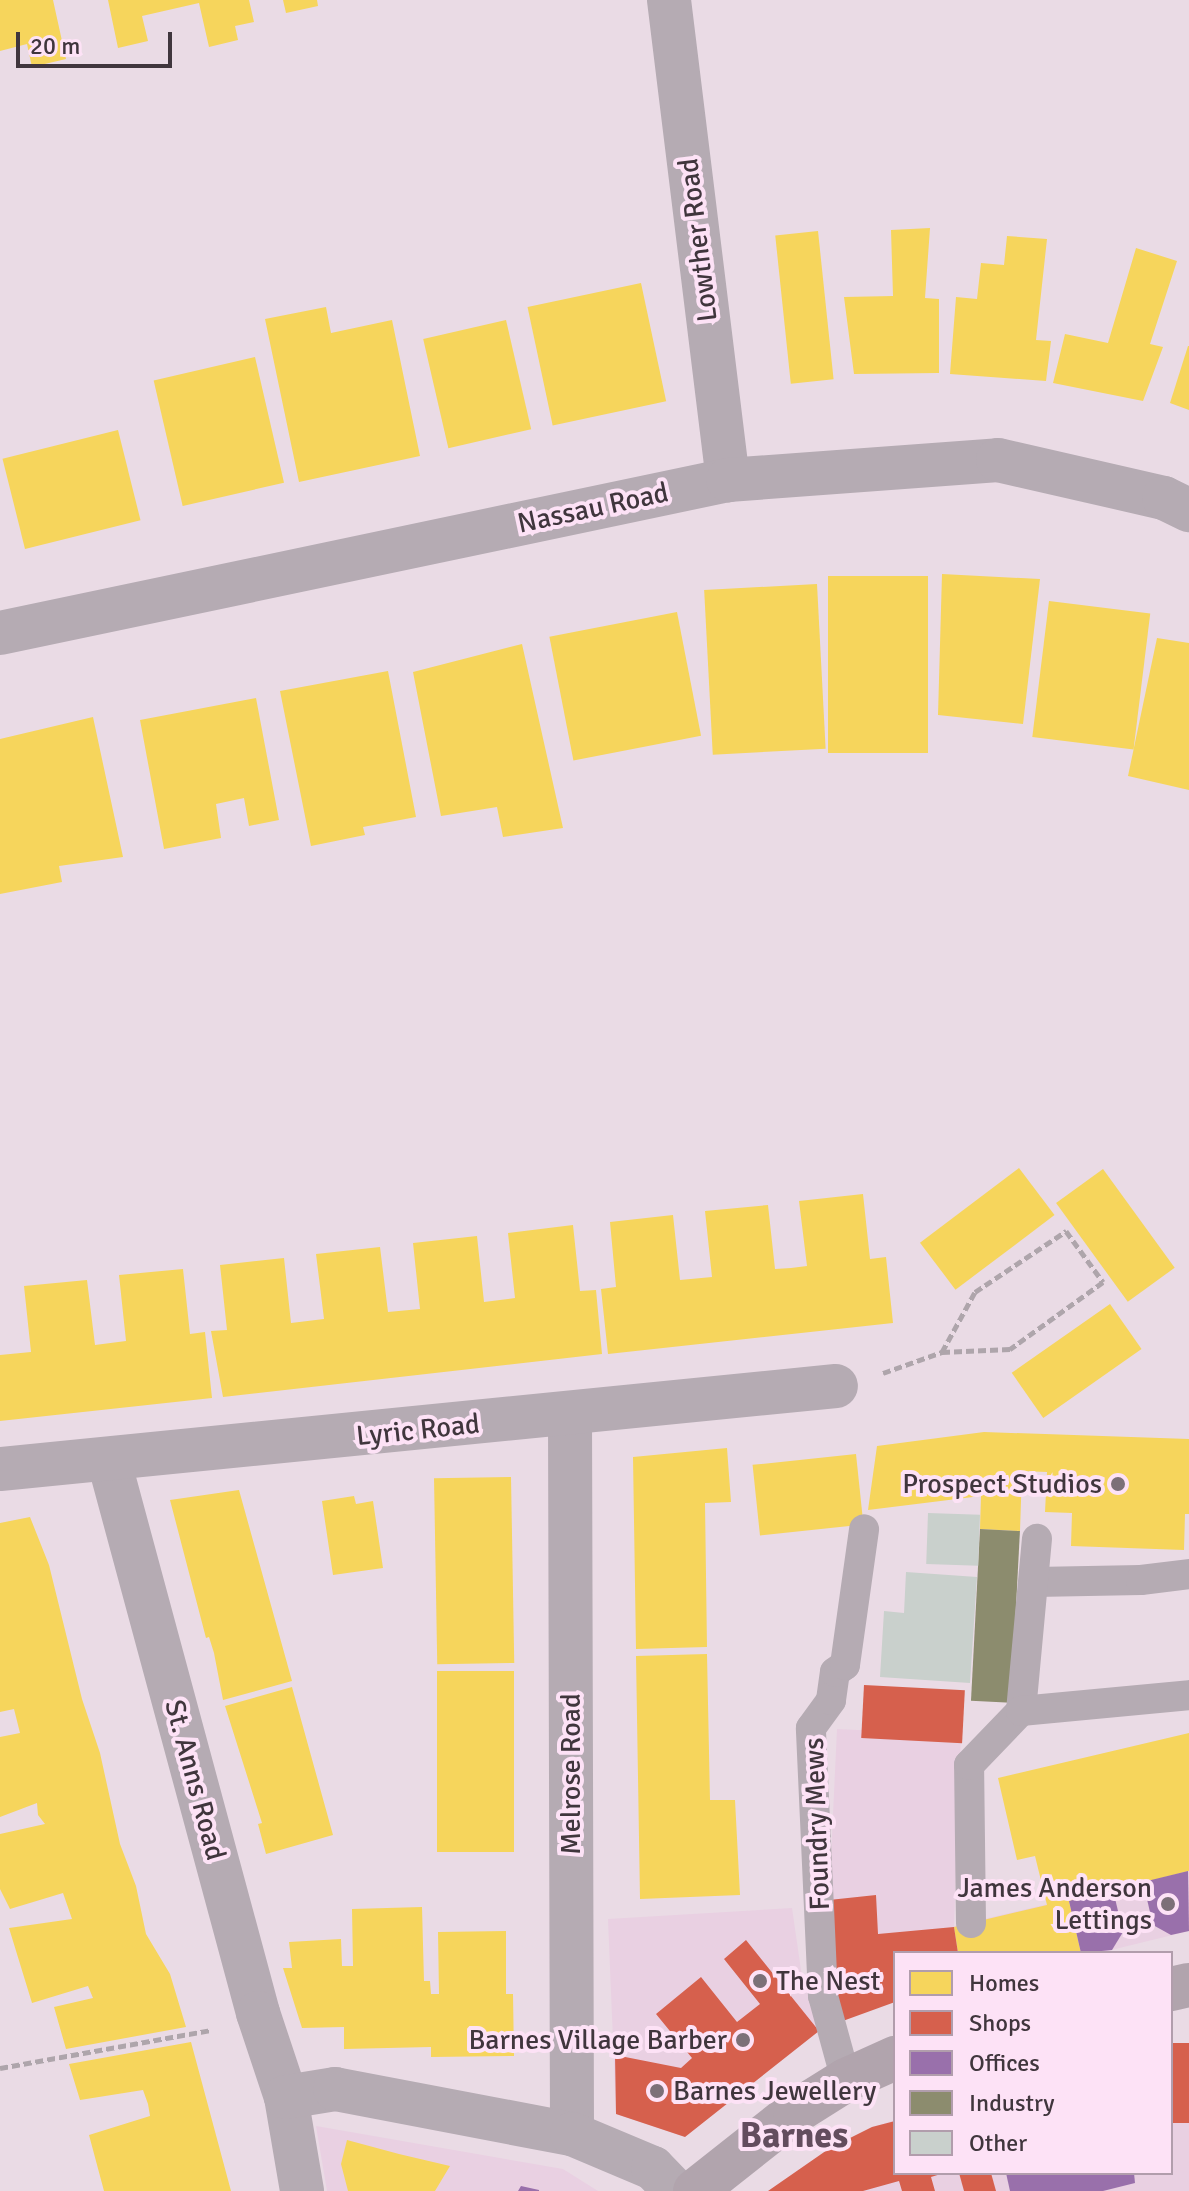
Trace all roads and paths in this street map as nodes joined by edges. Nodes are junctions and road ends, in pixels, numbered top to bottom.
1 (669, 0) edge
2 (728, 480) junction
3 (1189, 510) edge
4 (0, 633) edge
5 (942, 1352) junction
6 (836, 1386) joint
7 (570, 1415) junction
8 (109, 1461) junction
9 (0, 1469) edge
10 (864, 1529) dead end
11 (1037, 1539) dead end
12 (1189, 1574) edge
13 (1035, 1582) junction
14 (1189, 1695) edge
15 (1021, 1711) junction
16 (971, 1923) dead end
17 (258, 2013) junction
18 (893, 2059) edge
19 (0, 2068) edge
20 (846, 2080) junction
21 (286, 2097) junction
22 (572, 2134) junction
23 (302, 2191) edge
24 (675, 2191) edge
25 (695, 2191) edge

1 - 2 street, Lowther Road
2 - 3 street, Nassau Road
2 - 4 street, Nassau Road
5 - 5 path
5 - 6 path
6 - 7 street, Lyric Road
7 - 8 street, Lyric Road
7 - 22 street, Melrose Road
8 - 9 street, Lyric Road
8 - 17 street, St. Anns Road
10 - 20 lane, Foundry Mews
11 - 13 lane
12 - 13 lane
13 - 15 lane
14 - 15 lane
15 - 16 lane
17 - 19 path
17 - 21 street, St. Anns Road
18 - 20 main road
20 - 25 main road
21 - 22 street
21 - 23 street, St. Anns Road
22 - 24 street

